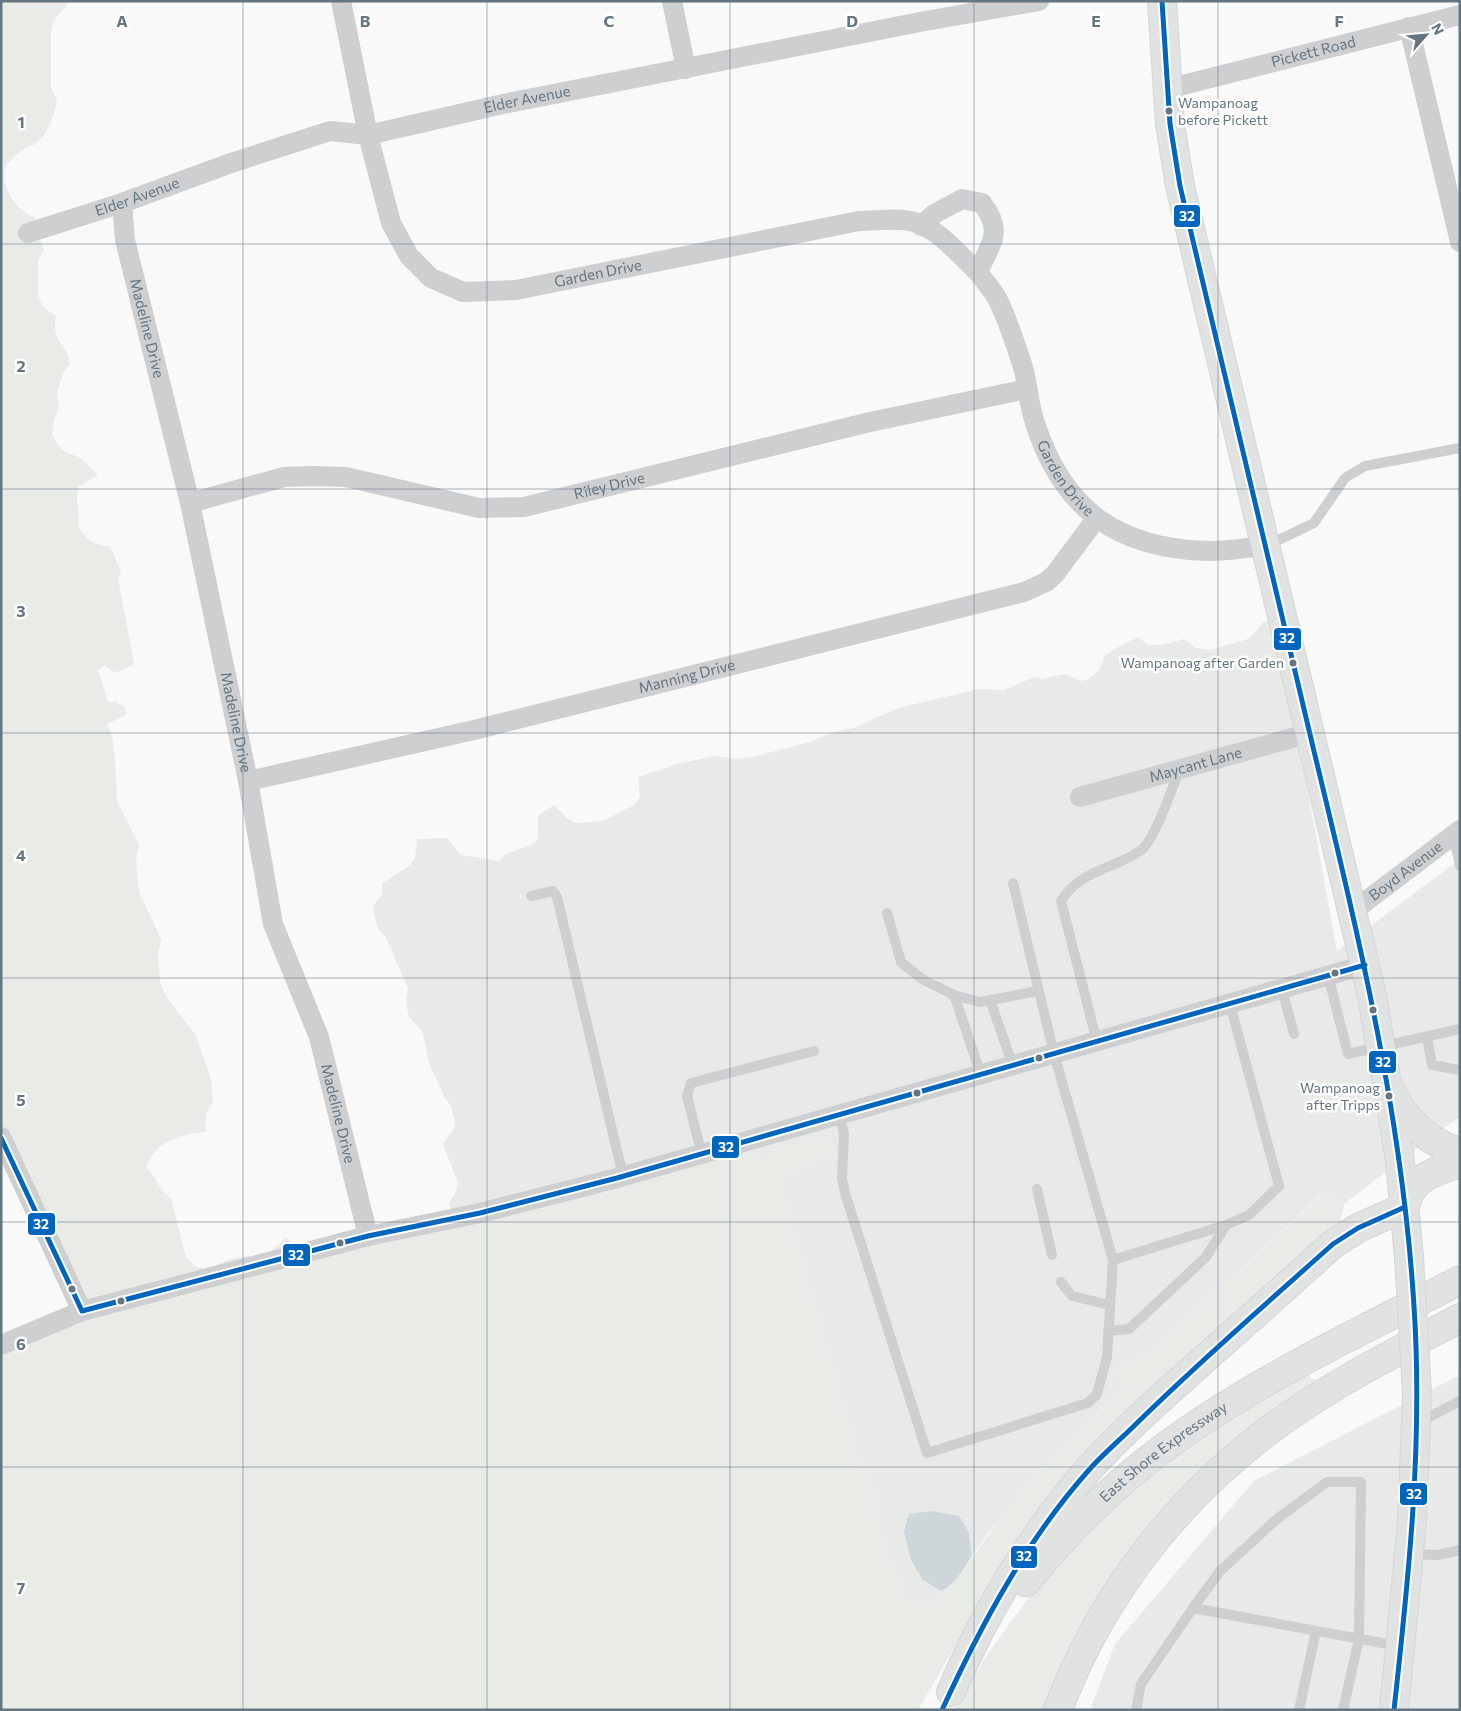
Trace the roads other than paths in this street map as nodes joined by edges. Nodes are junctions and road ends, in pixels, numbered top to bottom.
1 (341, 1) edge
2 (672, 1) edge
3 (1039, 1) edge
4 (1162, 1) edge
5 (1460, 15) edge
6 (1409, 27) junction
7 (686, 69) junction
8 (1167, 90) junction
9 (368, 136) junction
10 (122, 203) junction
11 (920, 226) junction
12 (28, 234) dead end
13 (1460, 242) edge
14 (978, 272) junction
15 (1027, 389) junction
16 (1460, 448) edge
17 (190, 503) junction
18 (1096, 519) junction
19 (1266, 546) junction
20 (1310, 733) junction
21 (1179, 769) junction
22 (248, 781) junction
23 (1080, 797) dead end
24 (1456, 832) edge
25 (1460, 866) edge
26 (1013, 883) dead end
27 (531, 896) dead end
28 (1353, 912) junction
29 (887, 913) dead end
30 (1365, 965) junction
31 (1328, 976) junction
32 (1282, 989) junction
33 (1038, 991) junction
34 (954, 995) junction
35 (990, 1000) junction
36 (1230, 1004) junction
37 (1460, 1029) edge
38 (1294, 1034) dead end
39 (1427, 1036) junction
40 (1097, 1042) junction
41 (1382, 1047) junction
42 (814, 1051) dead end
43 (1054, 1054) junction
44 (1013, 1066) junction
45 (1460, 1070) edge
46 (981, 1075) junction
47 (1388, 1086) junction
48 (840, 1116) junction
49 (1, 1137) edge
50 (1460, 1152) edge
51 (702, 1154) junction
52 (1460, 1164) edge
53 (623, 1176) junction
54 (1037, 1189) dead end
55 (1404, 1207) junction
56 (1226, 1225) junction
57 (368, 1236) junction
58 (1052, 1255) dead end
59 (1113, 1260) junction
60 (1460, 1280) edge
61 (1061, 1282) dead end
62 (1110, 1305) junction
63 (82, 1311) junction
64 (1460, 1318) edge
65 (1108, 1331) junction
66 (1, 1345) edge
67 (1460, 1401) edge
68 (1417, 1424) junction
69 (1460, 1550) edge
70 (1409, 1554) junction
71 (1193, 1608) junction
72 (1316, 1631) junction
73 (1359, 1639) junction
74 (1401, 1646) junction
75 (947, 1701) edge
76 (1058, 1710) edge
77 (1136, 1710) edge
78 (1299, 1710) edge
79 (1343, 1710) edge
80 (1394, 1710) edge

1 - 9 street, Garden Drive
2 - 7 street
3 - 7 street, Elder Avenue
4 - 8 main road
5 - 6 street, Pickett Road
6 - 8 street, Pickett Road
6 - 13 street
7 - 9 street, Elder Avenue
8 - 19 main road
9 - 10 street, Elder Avenue
9 - 11 street, Garden Drive
10 - 12 street, Elder Avenue
10 - 17 street, Madeline Drive
11 - 14 street, Garden Drive
11 - 14 street
14 - 15 street, Garden Drive
15 - 17 street, Riley Drive
15 - 18 street, Garden Drive
16 - 19 lane
17 - 22 street, Madeline Drive
18 - 19 street, Garden Drive
18 - 22 street, Manning Drive
19 - 20 main road
20 - 21 street, Maycant Lane
20 - 28 main road
21 - 23 street, Maycant Lane
21 - 40 lane
22 - 57 street, Madeline Drive
24 - 25 lane
24 - 28 street, Boyd Avenue
26 - 33 lane
27 - 53 lane
28 - 30 main road
29 - 34 lane
30 - 31 street
30 - 41 main road
31 - 32 street
31 - 41 lane
32 - 36 street
32 - 38 lane
33 - 35 lane
33 - 43 lane
34 - 35 lane
34 - 46 lane
35 - 44 lane
36 - 40 street
36 - 56 lane
37 - 39 lane
39 - 41 lane
39 - 45 lane
40 - 43 street
41 - 47 main road
42 - 51 lane
43 - 44 street
43 - 59 lane
44 - 46 street
46 - 48 street
47 - 50 main road
47 - 55 main road
48 - 51 street
48 - 65 lane
49 - 63 street
51 - 53 street
52 - 55 main road
53 - 57 street
54 - 58 lane
55 - 68 main road, bridge
55 - 75 main road
56 - 59 lane
56 - 65 lane
57 - 63 street
59 - 62 lane
60 - 75 main road, East Shore Expressway
61 - 62 lane
62 - 65 lane
63 - 66 street
64 - 76 main road
67 - 68 lane
68 - 70 main road
69 - 70 lane
70 - 74 main road
71 - 72 lane
71 - 73 lane
71 - 77 lane
72 - 73 lane
72 - 78 lane
73 - 74 lane
73 - 79 lane
74 - 80 main road

